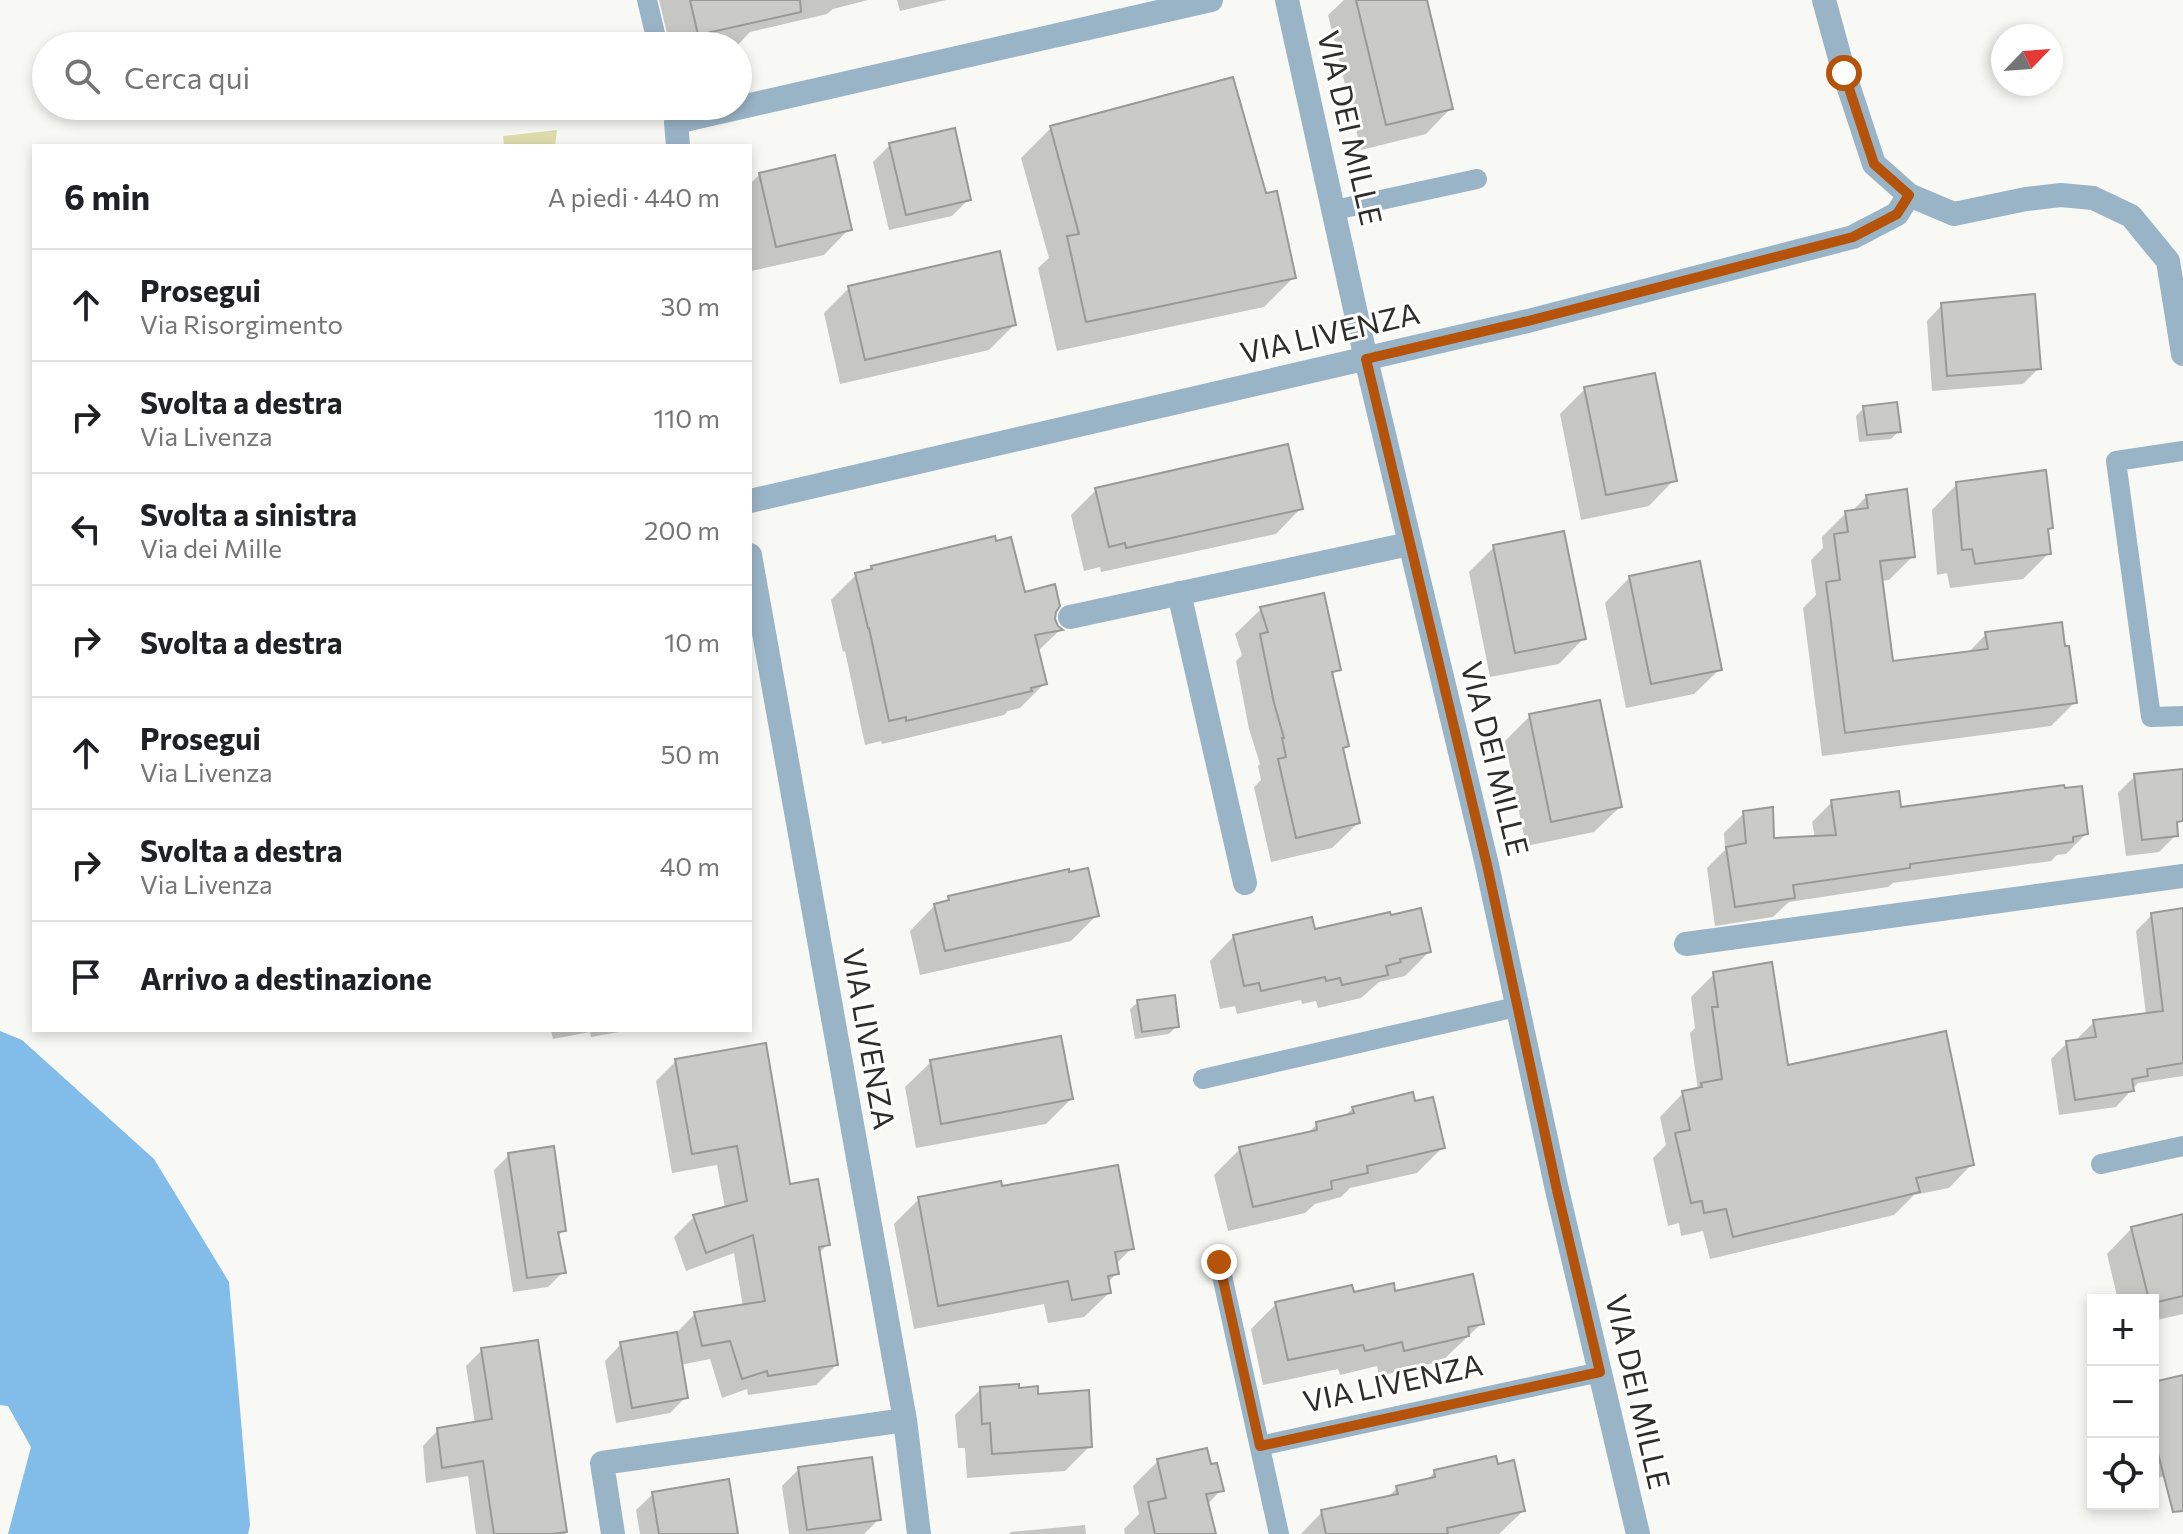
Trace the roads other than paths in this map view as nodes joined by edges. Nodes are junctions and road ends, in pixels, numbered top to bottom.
1 (647, 0) edge
2 (1211, 0) edge
3 (1287, 0) edge
4 (1824, 0) edge
5 (655, 32) edge
6 (752, 107) edge
7 (696, 120) edge
8 (675, 125) edge
9 (1477, 179) dead end
10 (1909, 195) junction
11 (1335, 210) junction
12 (2183, 354) edge
13 (1366, 359) junction
14 (2183, 451) edge
15 (752, 501) edge
16 (1409, 544) junction
17 (752, 566) edge
18 (1179, 593) junction
19 (1070, 617) dead end
20 (2183, 716) edge
21 (2183, 876) edge
22 (1245, 883) dead end
23 (1686, 944) dead end
24 (1516, 1007) junction
25 (1203, 1079) dead end
26 (2183, 1146) edge
27 (2101, 1164) dead end
28 (1219, 1262) dead end
29 (1600, 1372) junction
30 (905, 1420) junction
31 (1260, 1446) junction
32 (613, 1534) edge
33 (919, 1534) edge
34 (1279, 1534) edge
35 (1638, 1534) edge

1 - 5 lane
2 - 6 street
3 - 11 street, VIA DEI MILLE
4 - 10 street
7 - 8 street
9 - 11 lane
10 - 12 street
10 - 13 street, VIA LIVENZA
11 - 13 street, VIA DEI MILLE
13 - 15 street, VIA LIVENZA
13 - 16 street, VIA DEI MILLE
14 - 20 lane
16 - 18 street
16 - 24 street, VIA DEI MILLE
17 - 30 street, VIA LIVENZA
18 - 19 street
18 - 22 street
21 - 23 street
24 - 25 lane
24 - 29 street, VIA DEI MILLE
26 - 27 lane
28 - 31 lane
29 - 31 lane, VIA LIVENZA
29 - 35 street, VIA DEI MILLE
30 - 32 street
30 - 33 street, VIA LIVENZA
31 - 34 lane

